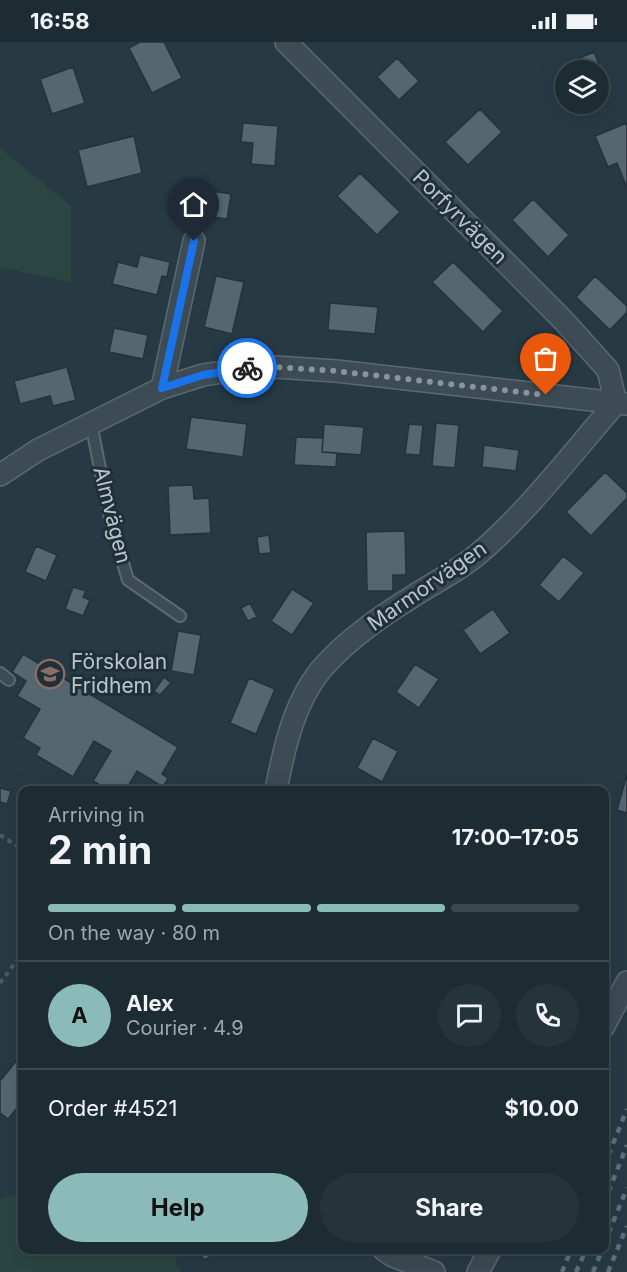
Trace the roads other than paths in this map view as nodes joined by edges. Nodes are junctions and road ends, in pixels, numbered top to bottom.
1 (286, 42) edge
2 (194, 241) dead end
3 (162, 388) junction
4 (621, 404) edge
5 (91, 423) junction
6 (0, 475) edge
7 (180, 616) dead end
8 (277, 786) edge
9 (627, 982) edge
10 (609, 1016) edge
11 (390, 1254) edge
12 (488, 1254) edge
13 (434, 1272) edge
14 (478, 1272) edge

1 - 4 street, Porfyrvägen
2 - 3 street
3 - 4 street
3 - 5 street
4 - 8 street, Marmorvägen
5 - 6 street
5 - 7 lane, Almvägen
9 - 10 street
11 - 13 street
12 - 14 street

